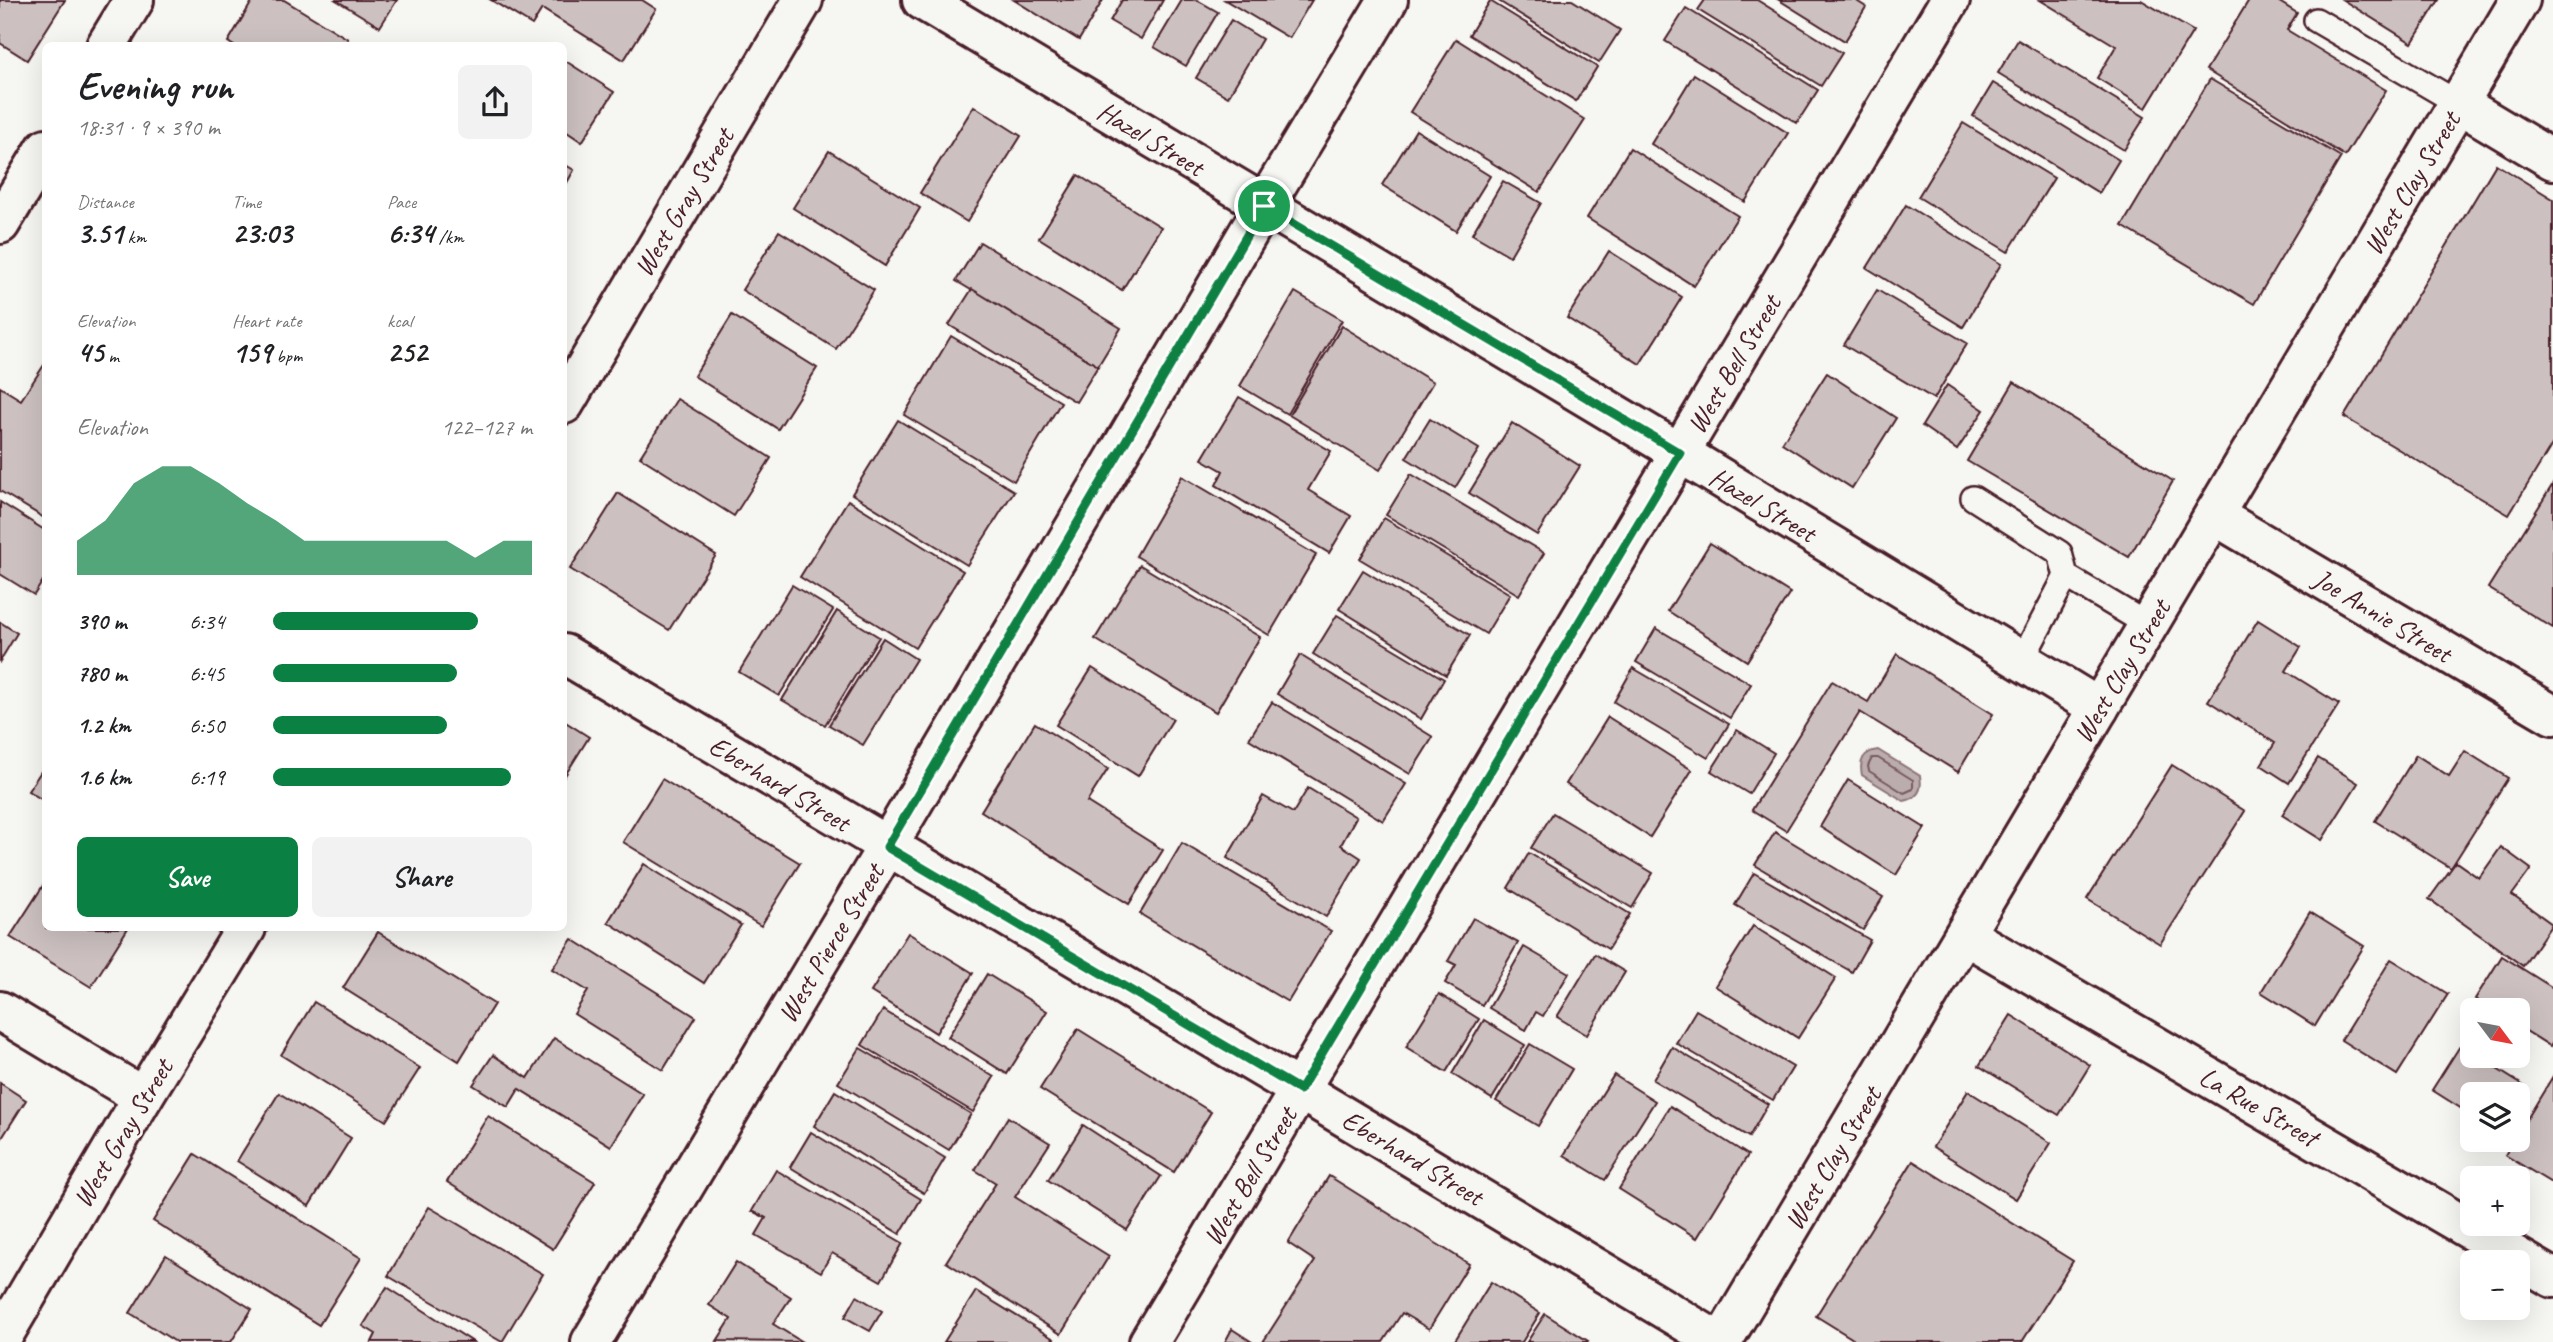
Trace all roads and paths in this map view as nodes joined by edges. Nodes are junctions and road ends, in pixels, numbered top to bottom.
1 (134, 0) edge
2 (803, 0) edge
3 (922, 0) edge
4 (1388, 0) edge
5 (1950, 0) edge
6 (2520, 0) edge
7 (2316, 20) dead end
8 (108, 42) edge
9 (2458, 103) junction
10 (42, 155) edge
11 (2553, 160) edge
12 (1264, 206) junction
13 (0, 224) edge
14 (567, 399) edge
15 (1680, 453) junction
16 (1973, 498) dead end
17 (2214, 515) junction
18 (2066, 576) junction
19 (2148, 625) junction
20 (567, 655) edge
21 (2021, 662) junction
22 (2099, 708) junction
23 (2553, 715) edge
24 (887, 847) junction
25 (244, 931) edge
26 (1965, 934) junction
27 (0, 1012) edge
28 (1300, 1090) junction
29 (143, 1097) junction
30 (2553, 1278) edge
31 (0, 1341) edge
32 (591, 1342) edge
33 (1149, 1342) edge
34 (1721, 1342) edge

1 - 8 street
2 - 14 street, West Gray Street
3 - 12 street, Hazel Street
4 - 12 street, West Pierce Street
5 - 15 street, West Bell Street
6 - 9 street, West Clay Street
7 - 9 lane
9 - 11 street
9 - 17 street, West Clay Street
10 - 13 street
12 - 15 street, Hazel Street
12 - 24 street, West Pierce Street
15 - 21 street, Hazel Street
15 - 28 street, West Bell Street
16 - 18 lane
17 - 19 street, West Clay Street
17 - 23 street, Joe Annie Street
18 - 19 lane
18 - 21 lane
19 - 22 street, West Clay Street
20 - 24 street, Eberhard Street
21 - 22 street, Hazel Street
22 - 26 street, West Clay Street
24 - 28 street, Eberhard Street
24 - 32 street, West Pierce Street
25 - 29 street, West Gray Street
26 - 30 street, La Rue Street
26 - 34 street, West Clay Street
27 - 29 street
28 - 33 street, West Bell Street
28 - 34 street, Eberhard Street
29 - 31 street, West Gray Street

